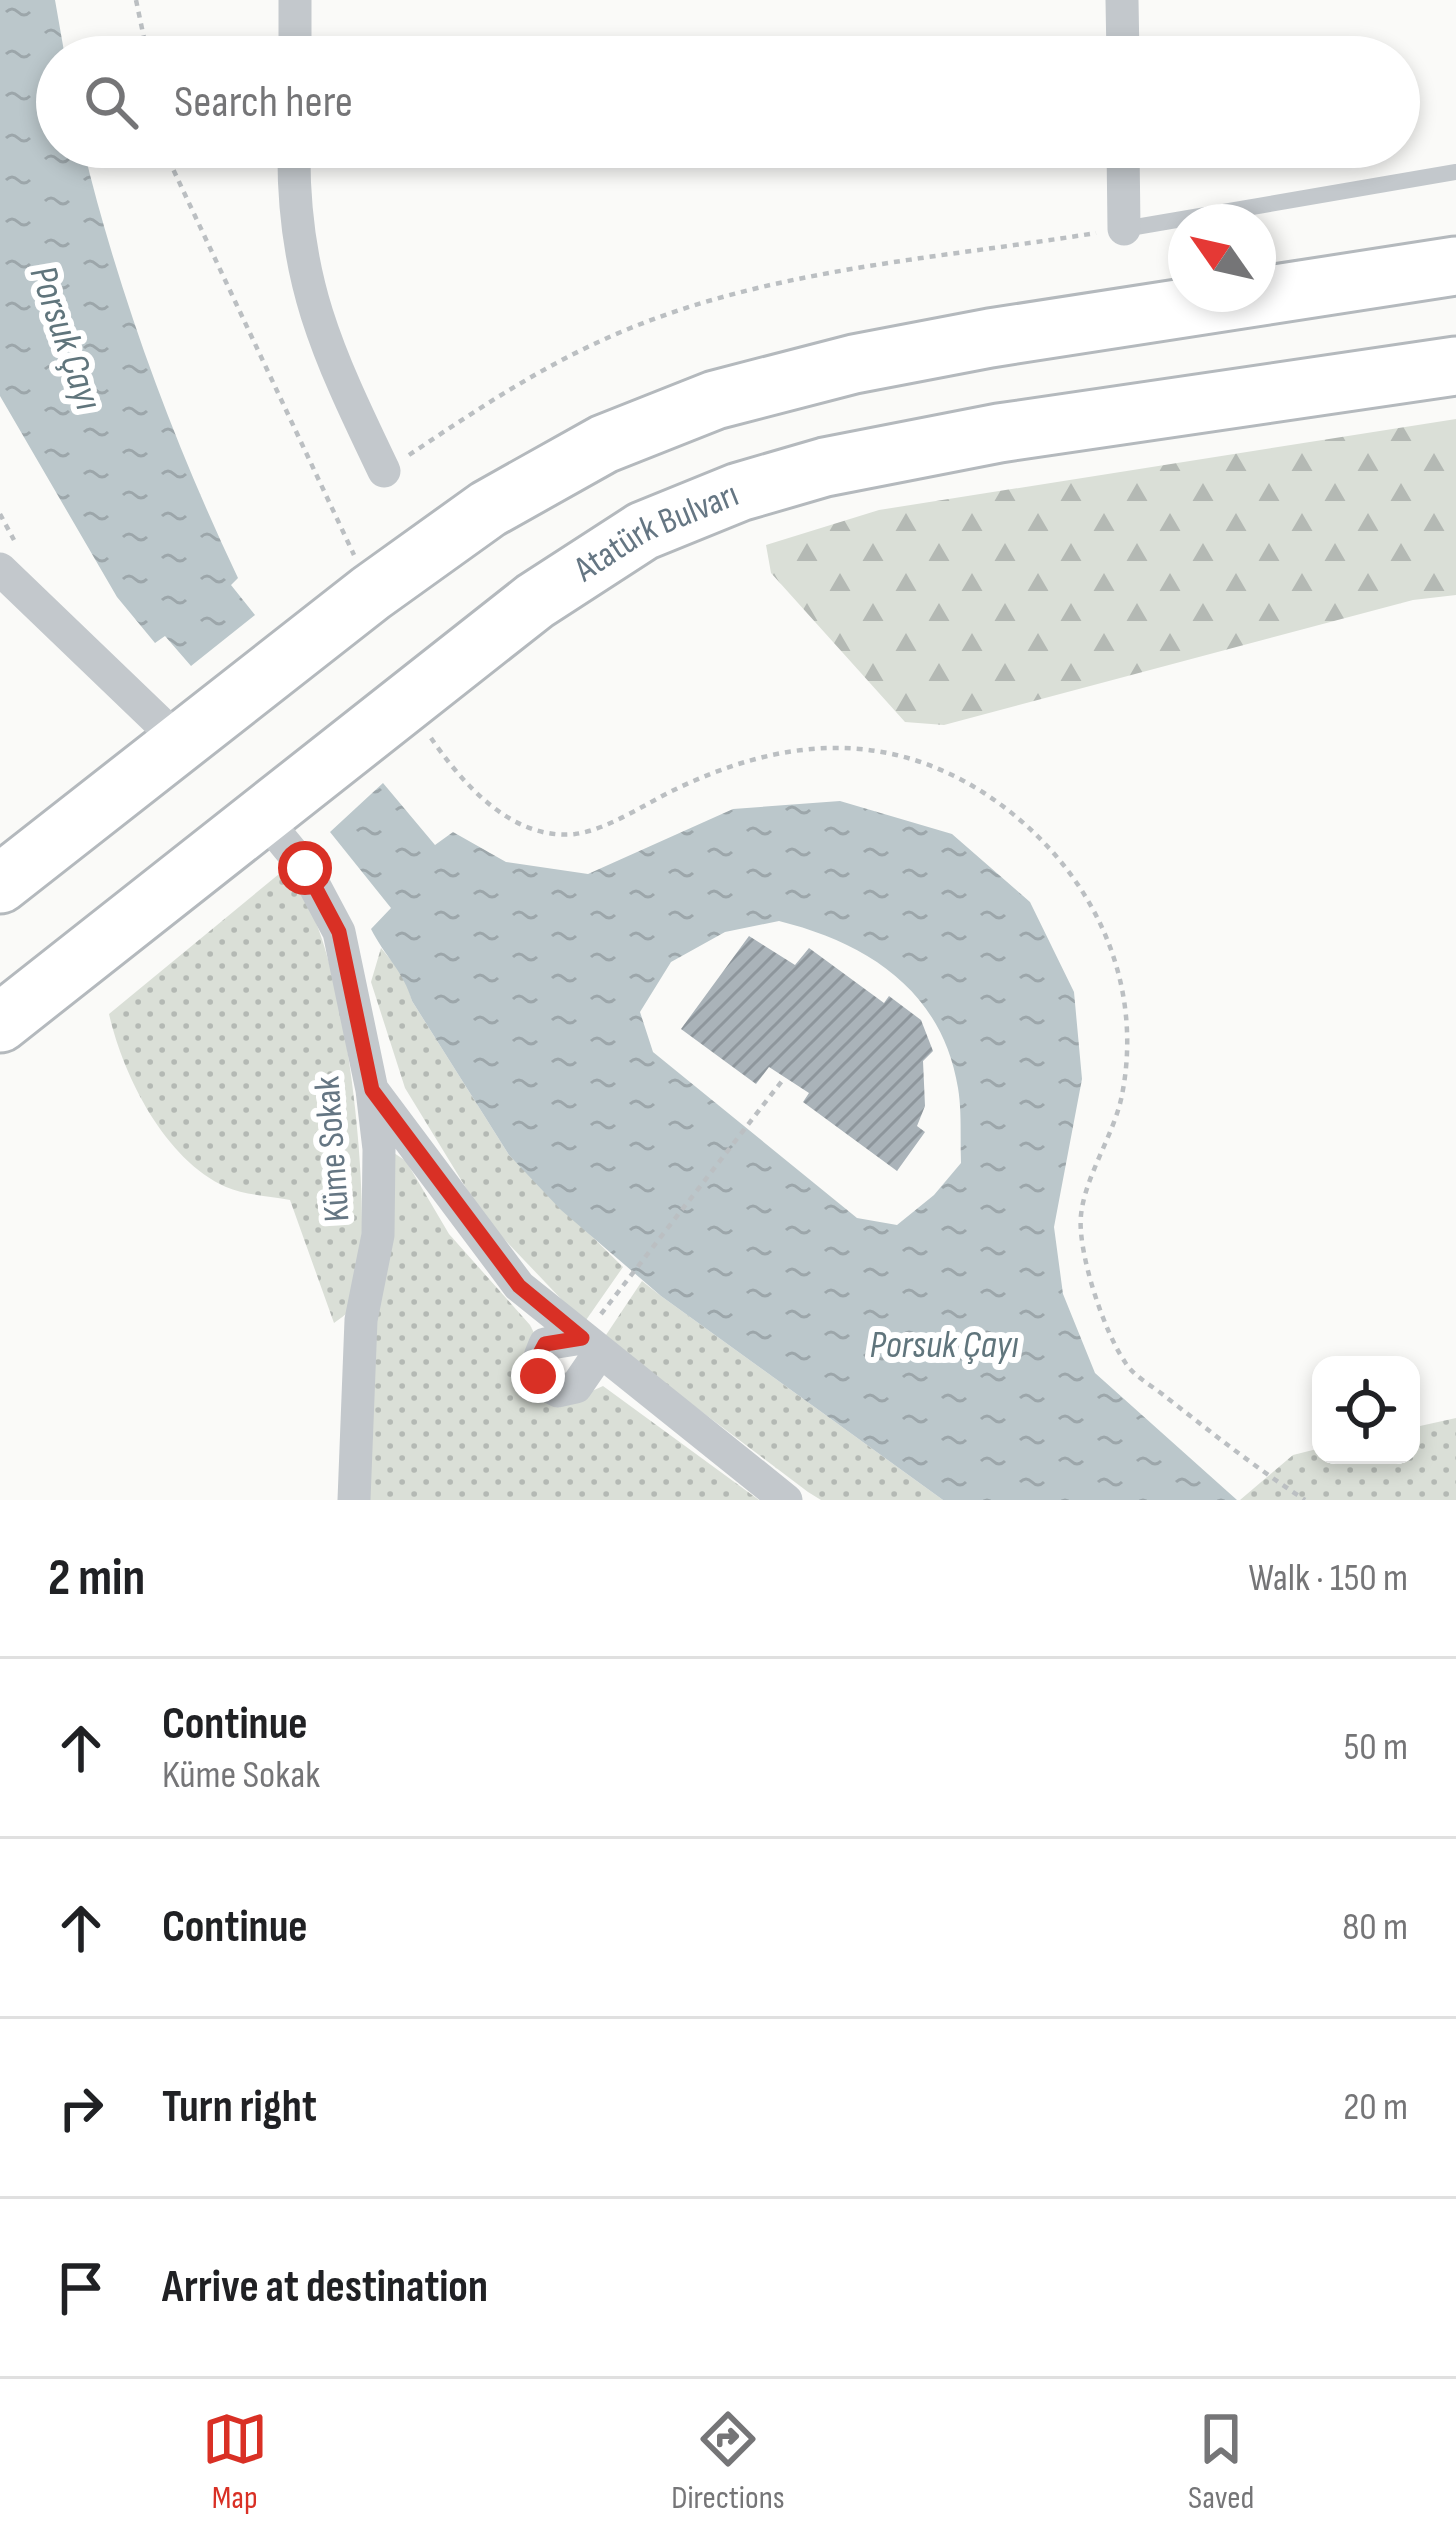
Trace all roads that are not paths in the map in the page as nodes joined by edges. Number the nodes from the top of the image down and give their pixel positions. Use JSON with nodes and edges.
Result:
{"nodes":[{"id":1,"x":296,"y":0,"type":"edge"},
{"id":2,"x":1122,"y":0,"type":"edge"},
{"id":3,"x":295,"y":36,"type":"edge"},
{"id":4,"x":1123,"y":36,"type":"edge"},
{"id":5,"x":295,"y":168,"type":"edge"},
{"id":6,"x":1124,"y":168,"type":"edge"},
{"id":7,"x":1456,"y":172,"type":"edge"},
{"id":8,"x":1124,"y":229,"type":"joint"},
{"id":9,"x":1456,"y":266,"type":"edge"},
{"id":10,"x":1456,"y":366,"type":"edge"},
{"id":11,"x":384,"y":471,"type":"road end"},
{"id":12,"x":0,"y":569,"type":"edge"},
{"id":13,"x":179,"y":741,"type":"junction"},
{"id":14,"x":263,"y":817,"type":"junction"},
{"id":15,"x":0,"y":884,"type":"edge"},
{"id":16,"x":0,"y":1023,"type":"edge"},
{"id":17,"x":372,"y":1090,"type":"junction"},
{"id":18,"x":354,"y":1500,"type":"edge"},
{"id":19,"x":786,"y":1500,"type":"edge"}],
"edges":[{"from":1,"to":3,"type":"street"},
{"from":2,"to":4,"type":"street"},
{"from":5,"to":11,"type":"street"},
{"from":6,"to":8,"type":"street"},
{"from":7,"to":8,"type":"lane"},
{"from":9,"to":13,"type":"highway"},
{"from":10,"to":14,"type":"highway","name":"Atatürk Bulvarı"},
{"from":12,"to":13,"type":"street"},
{"from":13,"to":15,"type":"highway"},
{"from":14,"to":16,"type":"highway","name":"Atatürk Bulvarı"},
{"from":14,"to":17,"type":"street","name":"Küme Sokak"},
{"from":17,"to":18,"type":"street","name":"Küme Sokak"},
{"from":17,"to":19,"type":"street"}]}
